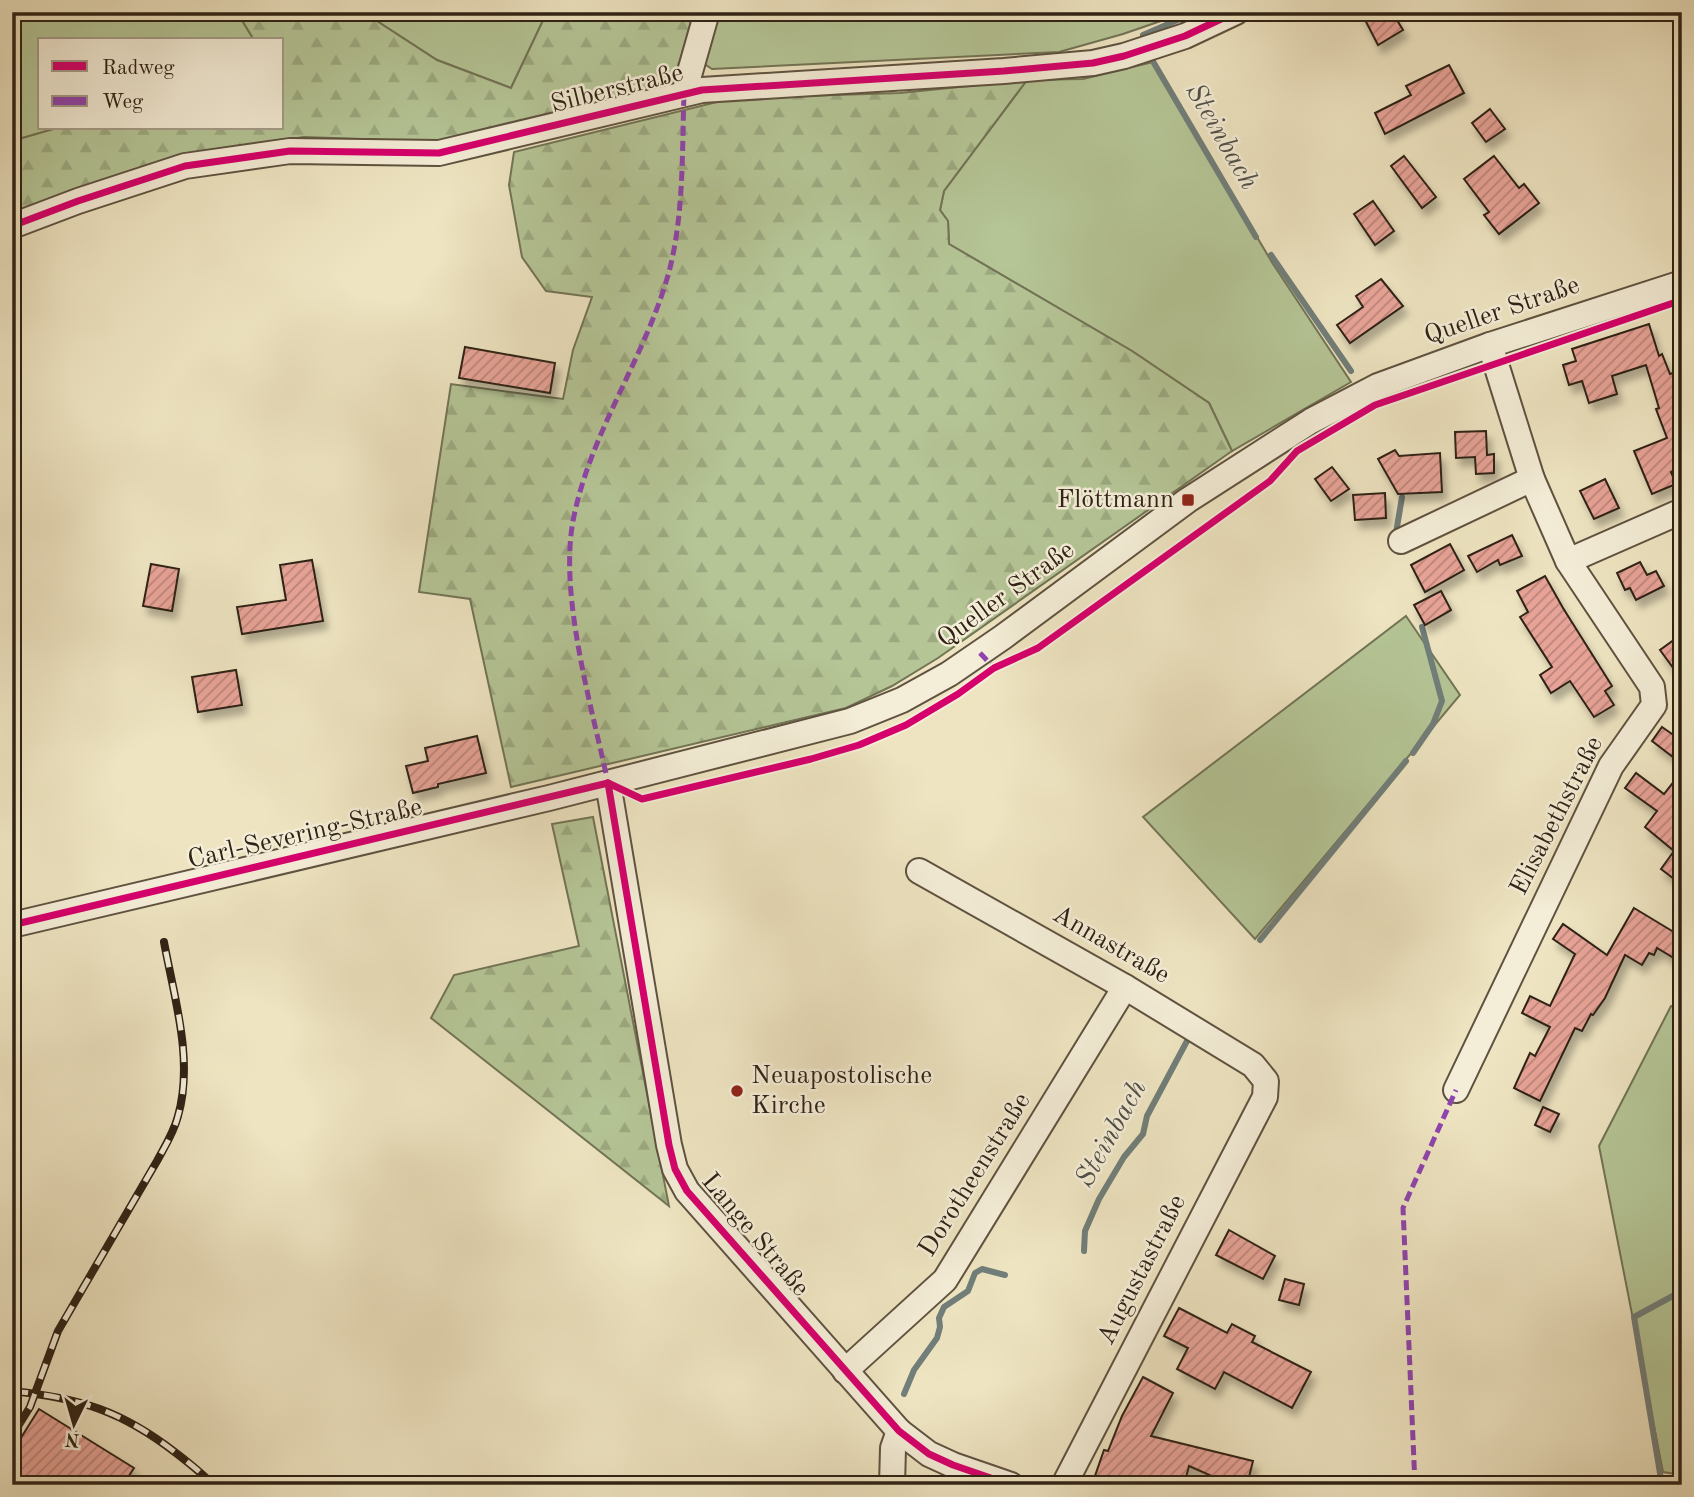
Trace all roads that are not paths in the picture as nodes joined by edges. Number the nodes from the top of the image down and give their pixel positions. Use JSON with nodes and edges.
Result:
{"nodes":[{"id":1,"x":707,"y":12,"type":"edge"},
{"id":2,"x":1236,"y":12,"type":"edge"},
{"id":3,"x":684,"y":93,"type":"junction"},
{"id":4,"x":12,"y":226,"type":"edge"},
{"id":5,"x":1682,"y":283,"type":"edge"},
{"id":6,"x":1490,"y":345,"type":"junction"},
{"id":7,"x":1532,"y":479,"type":"junction"},
{"id":8,"x":1682,"y":511,"type":"edge"},
{"id":9,"x":1401,"y":541,"type":"dead end"},
{"id":10,"x":1569,"y":561,"type":"junction"},
{"id":11,"x":608,"y":783,"type":"junction"},
{"id":12,"x":919,"y":871,"type":"dead end"},
{"id":13,"x":12,"y":925,"type":"edge"},
{"id":14,"x":1125,"y":987,"type":"junction"},
{"id":15,"x":1266,"y":1081,"type":"joint"},
{"id":16,"x":1456,"y":1090,"type":"dead end"},
{"id":17,"x":845,"y":1371,"type":"junction"},
{"id":18,"x":900,"y":1431,"type":"junction"},
{"id":19,"x":892,"y":1485,"type":"edge"},
{"id":20,"x":1011,"y":1485,"type":"edge"},
{"id":21,"x":1064,"y":1485,"type":"edge"}],
"edges":[{"from":1,"to":3,"type":"street"},
{"from":2,"to":3,"type":"street","name":"Silberstraße"},
{"from":3,"to":4,"type":"street","name":"Silberstraße"},
{"from":5,"to":6,"type":"street","name":"Queller Straße"},
{"from":6,"to":7,"type":"street","name":"Elisabethstraße"},
{"from":6,"to":11,"type":"street","name":"Queller Straße"},
{"from":7,"to":9,"type":"street"},
{"from":7,"to":10,"type":"street","name":"Elisabethstraße"},
{"from":8,"to":10,"type":"street"},
{"from":10,"to":16,"type":"street","name":"Elisabethstraße"},
{"from":11,"to":13,"type":"street","name":"Carl-Severing-Straße"},
{"from":11,"to":17,"type":"street","name":"Lange Straße"},
{"from":12,"to":14,"type":"street","name":"Annastraße"},
{"from":14,"to":15,"type":"street","name":"Annastraße"},
{"from":14,"to":17,"type":"street","name":"Dorotheenstraße"},
{"from":15,"to":21,"type":"street","name":"Augustastraße"},
{"from":17,"to":18,"type":"street","name":"Lange Straße"},
{"from":18,"to":19,"type":"street"},
{"from":18,"to":20,"type":"street","name":"Lange Straße"}]}
